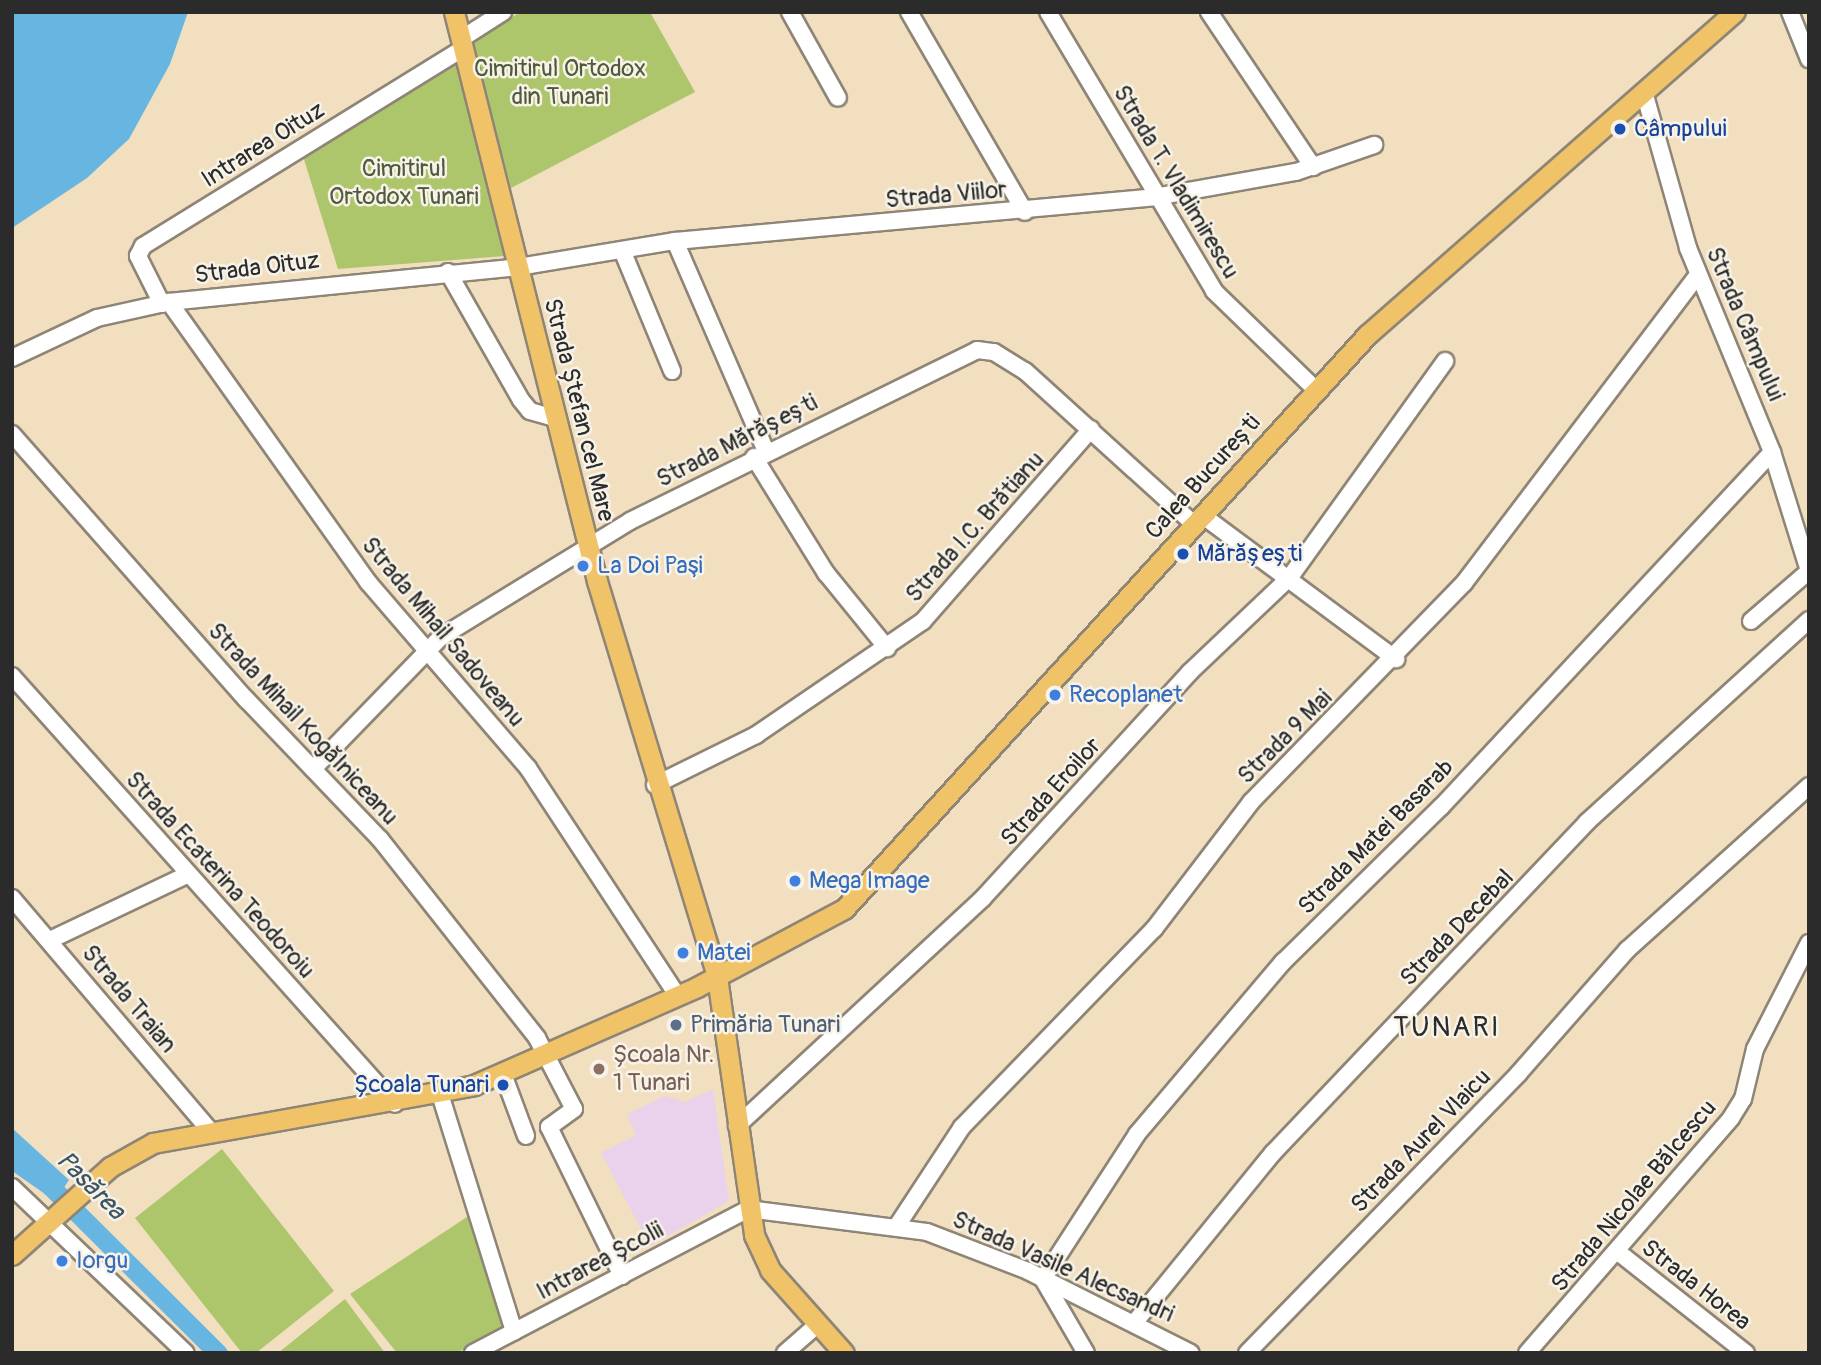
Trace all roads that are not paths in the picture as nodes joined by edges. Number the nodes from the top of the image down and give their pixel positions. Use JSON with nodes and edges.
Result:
{"nodes":[{"id":1,"x":454,"y":12,"type":"edge"},
{"id":2,"x":503,"y":12,"type":"edge"},
{"id":3,"x":790,"y":12,"type":"edge"},
{"id":4,"x":909,"y":12,"type":"edge"},
{"id":5,"x":1048,"y":12,"type":"edge"},
{"id":6,"x":1209,"y":12,"type":"edge"},
{"id":7,"x":1735,"y":12,"type":"edge"},
{"id":8,"x":1790,"y":12,"type":"edge"},
{"id":9,"x":462,"y":43,"type":"junction"},
{"id":10,"x":1809,"y":59,"type":"edge"},
{"id":11,"x":1643,"y":92,"type":"junction"},
{"id":12,"x":838,"y":98,"type":"dead end"},
{"id":13,"x":1374,"y":145,"type":"dead end"},
{"id":14,"x":1313,"y":167,"type":"junction"},
{"id":15,"x":1155,"y":197,"type":"junction"},
{"id":16,"x":1025,"y":212,"type":"junction"},
{"id":17,"x":675,"y":241,"type":"junction"},
{"id":18,"x":622,"y":250,"type":"junction"},
{"id":19,"x":518,"y":267,"type":"junction"},
{"id":20,"x":448,"y":272,"type":"junction"},
{"id":21,"x":1698,"y":275,"type":"junction"},
{"id":22,"x":166,"y":303,"type":"junction"},
{"id":23,"x":12,"y":358,"type":"edge"},
{"id":24,"x":1445,"y":361,"type":"dead end"},
{"id":25,"x":671,"y":371,"type":"dead end"},
{"id":26,"x":1315,"y":389,"type":"junction"},
{"id":27,"x":554,"y":418,"type":"junction"},
{"id":28,"x":1091,"y":429,"type":"junction"},
{"id":29,"x":12,"y":434,"type":"edge"},
{"id":30,"x":1772,"y":452,"type":"junction"},
{"id":31,"x":760,"y":454,"type":"junction"},
{"id":32,"x":1198,"y":519,"type":"junction"},
{"id":33,"x":588,"y":547,"type":"junction"},
{"id":34,"x":1809,"y":571,"type":"edge"},
{"id":35,"x":1290,"y":577,"type":"junction"},
{"id":36,"x":1809,"y":620,"type":"edge"},
{"id":37,"x":1752,"y":621,"type":"dead end"},
{"id":38,"x":887,"y":648,"type":"junction"},
{"id":39,"x":423,"y":650,"type":"junction"},
{"id":40,"x":1396,"y":659,"type":"junction"},
{"id":41,"x":12,"y":676,"type":"edge"},
{"id":42,"x":313,"y":769,"type":"junction"},
{"id":43,"x":655,"y":785,"type":"junction"},
{"id":44,"x":1809,"y":786,"type":"edge"},
{"id":45,"x":187,"y":875,"type":"junction"},
{"id":46,"x":12,"y":898,"type":"edge"},
{"id":47,"x":50,"y":940,"type":"junction"},
{"id":48,"x":1809,"y":943,"type":"edge"},
{"id":49,"x":718,"y":977,"type":"junction"},
{"id":50,"x":677,"y":995,"type":"junction"},
{"id":51,"x":549,"y":1055,"type":"junction"},
{"id":52,"x":503,"y":1074,"type":"junction"},
{"id":53,"x":440,"y":1094,"type":"junction"},
{"id":54,"x":395,"y":1104,"type":"junction"},
{"id":55,"x":737,"y":1126,"type":"junction"},
{"id":56,"x":210,"y":1131,"type":"junction"},
{"id":57,"x":526,"y":1136,"type":"dead end"},
{"id":58,"x":12,"y":1187,"type":"edge"},
{"id":59,"x":748,"y":1209,"type":"junction"},
{"id":60,"x":54,"y":1217,"type":"junction"},
{"id":61,"x":897,"y":1226,"type":"junction"},
{"id":62,"x":1618,"y":1252,"type":"junction"},
{"id":63,"x":12,"y":1255,"type":"edge"},
{"id":64,"x":622,"y":1276,"type":"junction"},
{"id":65,"x":1043,"y":1279,"type":"junction"},
{"id":66,"x":1135,"y":1322,"type":"junction"},
{"id":67,"x":818,"y":1324,"type":"junction"},
{"id":68,"x":514,"y":1332,"type":"junction"},
{"id":69,"x":182,"y":1351,"type":"edge"},
{"id":70,"x":474,"y":1353,"type":"edge"},
{"id":71,"x":785,"y":1353,"type":"edge"},
{"id":72,"x":844,"y":1353,"type":"edge"},
{"id":73,"x":1086,"y":1353,"type":"edge"},
{"id":74,"x":1191,"y":1353,"type":"edge"},
{"id":75,"x":1247,"y":1353,"type":"edge"},
{"id":76,"x":1527,"y":1353,"type":"edge"},
{"id":77,"x":1746,"y":1353,"type":"edge"}],
"edges":[{"from":1,"to":9,"type":"main road","name":"Strada Ștefan cel Mare"},
{"from":2,"to":9,"type":"street"},
{"from":3,"to":12,"type":"street"},
{"from":4,"to":16,"type":"street"},
{"from":5,"to":15,"type":"street","name":"Strada T. Vladimirescu"},
{"from":6,"to":14,"type":"street"},
{"from":7,"to":11,"type":"main road","name":"Calea București"},
{"from":8,"to":10,"type":"street"},
{"from":9,"to":19,"type":"main road","name":"Strada Ștefan cel Mare"},
{"from":9,"to":22,"type":"street","name":"Intrarea Oituz"},
{"from":11,"to":21,"type":"street","name":"Strada Câmpului"},
{"from":11,"to":26,"type":"main road","name":"Calea București"},
{"from":13,"to":14,"type":"street","name":"Strada Viilor"},
{"from":14,"to":15,"type":"street","name":"Strada Viilor"},
{"from":15,"to":16,"type":"street","name":"Strada Viilor"},
{"from":15,"to":26,"type":"street","name":"Strada T. Vladimirescu"},
{"from":16,"to":17,"type":"street","name":"Strada Viilor"},
{"from":17,"to":18,"type":"street","name":"Strada Viilor"},
{"from":17,"to":31,"type":"street"},
{"from":18,"to":19,"type":"street","name":"Strada Viilor"},
{"from":18,"to":25,"type":"street"},
{"from":19,"to":20,"type":"street","name":"Strada Oituz"},
{"from":19,"to":27,"type":"main road","name":"Strada Ștefan cel Mare"},
{"from":20,"to":22,"type":"street","name":"Strada Oituz"},
{"from":20,"to":27,"type":"street"},
{"from":21,"to":30,"type":"street","name":"Strada Câmpului"},
{"from":21,"to":40,"type":"street","name":"Strada 9 Mai"},
{"from":22,"to":23,"type":"street","name":"Strada Oituz"},
{"from":22,"to":39,"type":"street","name":"Strada Mihail Sadoveanu"},
{"from":24,"to":35,"type":"street","name":"Strada Eroilor"},
{"from":26,"to":32,"type":"main road","name":"Calea București"},
{"from":27,"to":33,"type":"main road","name":"Strada Ștefan cel Mare"},
{"from":28,"to":31,"type":"street","name":"Strada Mărășești"},
{"from":28,"to":32,"type":"street","name":"Strada Mărășești"},
{"from":28,"to":38,"type":"street","name":"Strada I.C. Brătianu"},
{"from":29,"to":42,"type":"street","name":"Strada Mihail Kogălniceanu"},
{"from":30,"to":34,"type":"street","name":"Strada Câmpului"},
{"from":30,"to":65,"type":"street","name":"Strada Matei Basarab"},
{"from":31,"to":33,"type":"street","name":"Strada Mărășești"},
{"from":31,"to":38,"type":"street"},
{"from":32,"to":35,"type":"street","name":"Strada Mărășești"},
{"from":32,"to":49,"type":"main road","name":"Calea București"},
{"from":33,"to":39,"type":"street","name":"Strada Mărășești"},
{"from":33,"to":43,"type":"main road","name":"Strada Ștefan cel Mare"},
{"from":34,"to":37,"type":"street"},
{"from":35,"to":40,"type":"street","name":"Strada Mărășești"},
{"from":35,"to":55,"type":"street","name":"Strada Eroilor"},
{"from":36,"to":66,"type":"street","name":"Strada Decebal"},
{"from":38,"to":43,"type":"street","name":"Strada I.C. Brătianu"},
{"from":39,"to":42,"type":"street","name":"Strada Mărășești"},
{"from":39,"to":50,"type":"street","name":"Strada Mihail Sadoveanu"},
{"from":40,"to":61,"type":"street","name":"Strada 9 Mai"},
{"from":41,"to":45,"type":"street","name":"Strada Ecaterina Teodoroiu"},
{"from":42,"to":51,"type":"street","name":"Strada Mihail Kogălniceanu"},
{"from":43,"to":49,"type":"main road","name":"Strada Ștefan cel Mare"},
{"from":44,"to":75,"type":"street","name":"Strada Aurel Vlaicu"},
{"from":45,"to":47,"type":"street"},
{"from":45,"to":54,"type":"street","name":"Strada Ecaterina Teodoroiu"},
{"from":46,"to":47,"type":"street","name":"Strada Traian"},
{"from":47,"to":56,"type":"street","name":"Strada Traian"},
{"from":48,"to":62,"type":"street","name":"Strada Nicolae Bălcescu"},
{"from":49,"to":50,"type":"main road","name":"Calea București"},
{"from":49,"to":55,"type":"main road","name":"Strada Ștefan cel Mare"},
{"from":50,"to":51,"type":"main road","name":"Calea București"},
{"from":51,"to":52,"type":"main road","name":"Calea București"},
{"from":51,"to":64,"type":"street","name":"Strada Mihail Kogălniceanu"},
{"from":52,"to":53,"type":"main road","name":"Calea București"},
{"from":52,"to":57,"type":"street"},
{"from":53,"to":54,"type":"main road","name":"Calea București"},
{"from":53,"to":68,"type":"street"},
{"from":54,"to":56,"type":"main road","name":"Calea București"},
{"from":55,"to":59,"type":"main road","name":"Strada Ștefan cel Mare"},
{"from":56,"to":60,"type":"main road","name":"Calea București"},
{"from":58,"to":60,"type":"street"},
{"from":59,"to":61,"type":"street","name":"Strada Vasile Alecsandri"},
{"from":59,"to":64,"type":"street","name":"Intrarea Școlii"},
{"from":59,"to":67,"type":"main road","name":"Strada Ștefan cel Mare"},
{"from":60,"to":63,"type":"main road","name":"Calea București"},
{"from":60,"to":69,"type":"street"},
{"from":61,"to":65,"type":"street","name":"Strada Vasile Alecsandri"},
{"from":62,"to":76,"type":"street","name":"Strada Nicolae Bălcescu"},
{"from":62,"to":77,"type":"street","name":"Strada Horea"},
{"from":64,"to":68,"type":"street","name":"Intrarea Școlii"},
{"from":65,"to":66,"type":"street","name":"Strada Vasile Alecsandri"},
{"from":65,"to":73,"type":"street"},
{"from":66,"to":74,"type":"street","name":"Strada Vasile Alecsandri"},
{"from":67,"to":71,"type":"street"},
{"from":67,"to":72,"type":"main road","name":"Strada Ștefan cel Mare"},
{"from":68,"to":70,"type":"street","name":"Intrarea Școlii"}]}
